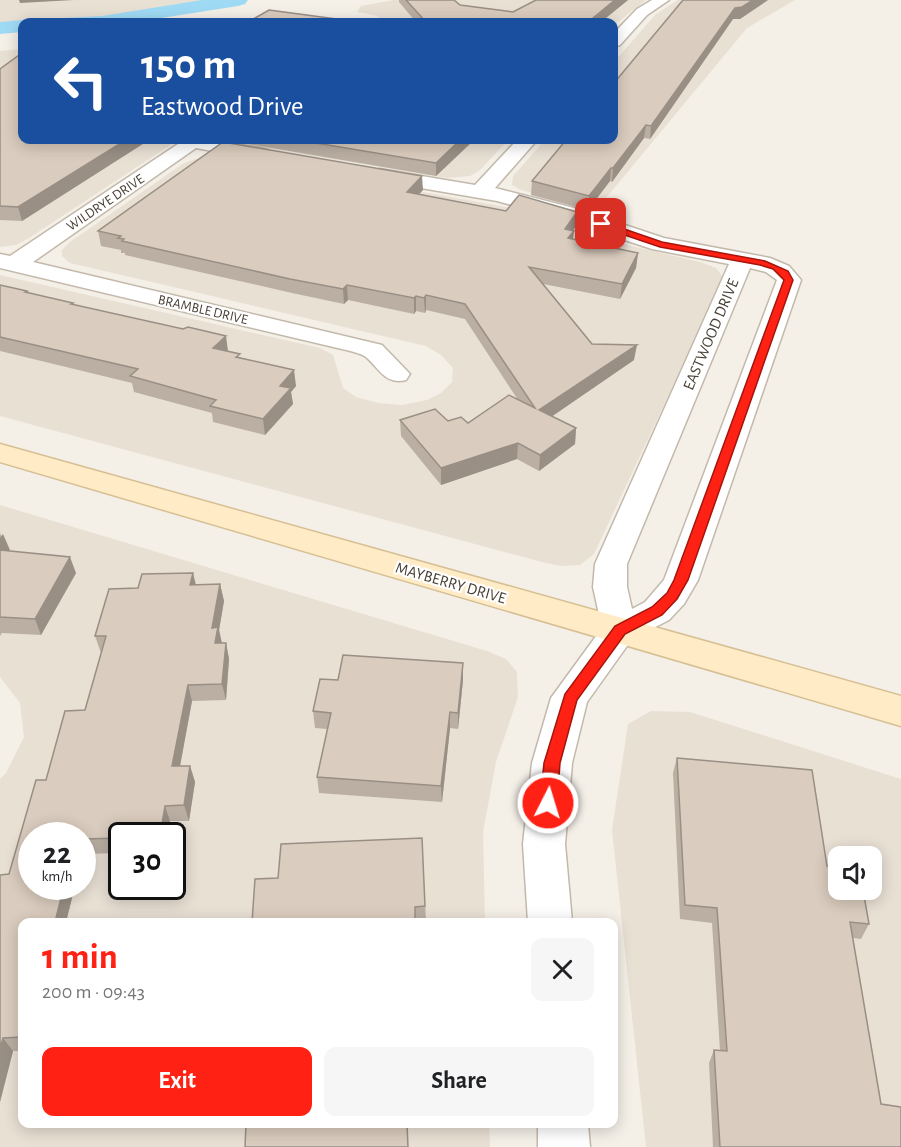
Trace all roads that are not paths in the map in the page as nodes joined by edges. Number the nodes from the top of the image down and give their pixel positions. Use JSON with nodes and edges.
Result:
{"nodes":[{"id":1,"x":662,"y":0,"type":"edge"},
{"id":2,"x":618,"y":38,"type":"edge"},
{"id":3,"x":189,"y":144,"type":"edge"},
{"id":4,"x":210,"y":144,"type":"edge"},
{"id":5,"x":523,"y":144,"type":"edge"},
{"id":6,"x":283,"y":158,"type":"edge"},
{"id":7,"x":364,"y":172,"type":"edge"},
{"id":8,"x":480,"y":192,"type":"junction"},
{"id":9,"x":741,"y":260,"type":"junction"},
{"id":10,"x":7,"y":263,"type":"edge"},
{"id":11,"x":397,"y":374,"type":"dead end"},
{"id":12,"x":0,"y":453,"type":"edge"},
{"id":13,"x":620,"y":630,"type":"junction"},
{"id":14,"x":901,"y":711,"type":"edge"},
{"id":15,"x":550,"y":918,"type":"edge"},
{"id":16,"x":563,"y":1128,"type":"edge"},
{"id":17,"x":564,"y":1147,"type":"edge"}],
"edges":[{"from":1,"to":2,"type":"street"},
{"from":3,"to":10,"type":"street","name":"WILDRYE DRIVE"},
{"from":4,"to":6,"type":"street"},
{"from":5,"to":8,"type":"street"},
{"from":7,"to":8,"type":"street"},
{"from":8,"to":9,"type":"street"},
{"from":9,"to":13,"type":"street","name":"EASTWOOD DRIVE"},
{"from":9,"to":13,"type":"street","name":"EASTWOOD DRIVE"},
{"from":10,"to":11,"type":"street","name":"BRAMBLE DRIVE"},
{"from":12,"to":13,"type":"main road","name":"MAYBERRY DRIVE"},
{"from":13,"to":14,"type":"main road","name":"MAYBERRY DRIVE"},
{"from":13,"to":15,"type":"street","name":"EASTWOOD DRIVE"},
{"from":16,"to":17,"type":"street"}]}
